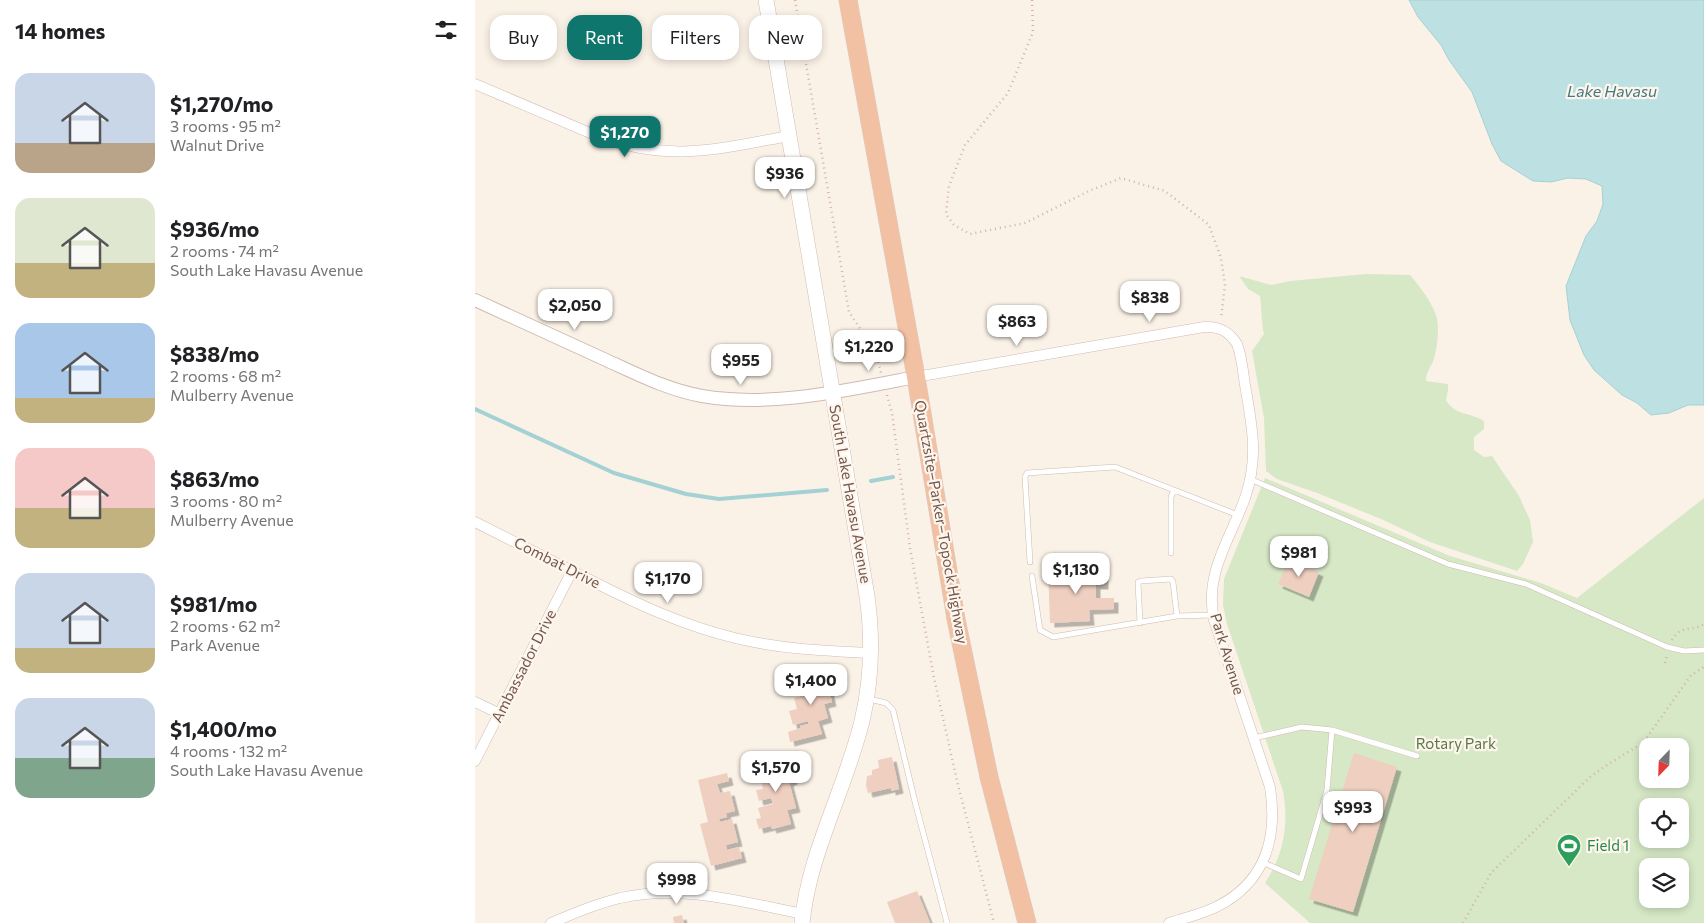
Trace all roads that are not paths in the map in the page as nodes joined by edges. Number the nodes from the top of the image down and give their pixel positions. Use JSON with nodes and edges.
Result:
{"nodes":[{"id":1,"x":766,"y":0,"type":"edge"},
{"id":2,"x":848,"y":0,"type":"edge"},
{"id":3,"x":475,"y":84,"type":"edge"},
{"id":4,"x":789,"y":136,"type":"junction"},
{"id":5,"x":475,"y":300,"type":"edge"},
{"id":6,"x":916,"y":377,"type":"junction"},
{"id":7,"x":833,"y":392,"type":"junction"},
{"id":8,"x":1250,"y":479,"type":"junction"},
{"id":9,"x":1174,"y":490,"type":"junction"},
{"id":10,"x":1238,"y":515,"type":"junction"},
{"id":11,"x":475,"y":522,"type":"edge"},
{"id":12,"x":1171,"y":553,"type":"dead end"},
{"id":13,"x":1030,"y":562,"type":"dead end"},
{"id":14,"x":573,"y":571,"type":"junction"},
{"id":15,"x":1032,"y":576,"type":"dead end"},
{"id":16,"x":1177,"y":616,"type":"junction"},
{"id":17,"x":1213,"y":616,"type":"junction"},
{"id":18,"x":1140,"y":623,"type":"junction"},
{"id":19,"x":1704,"y":650,"type":"edge"},
{"id":20,"x":871,"y":653,"type":"junction"},
{"id":21,"x":867,"y":698,"type":"junction"},
{"id":22,"x":475,"y":702,"type":"edge"},
{"id":23,"x":499,"y":714,"type":"junction"},
{"id":24,"x":1332,"y":730,"type":"junction"},
{"id":25,"x":1253,"y":738,"type":"junction"},
{"id":26,"x":1417,"y":756,"type":"dead end"},
{"id":27,"x":475,"y":761,"type":"edge"},
{"id":28,"x":1262,"y":862,"type":"junction"},
{"id":29,"x":802,"y":918,"type":"edge"},
{"id":30,"x":551,"y":923,"type":"edge"},
{"id":31,"x":947,"y":923,"type":"edge"},
{"id":32,"x":1027,"y":923,"type":"edge"},
{"id":33,"x":1169,"y":923,"type":"edge"}],
"edges":[{"from":1,"to":4,"type":"main road","name":"South Lake Havasu Avenue"},
{"from":2,"to":6,"type":"highway","name":"Quartzsite–Parker–Topock Highway"},
{"from":3,"to":4,"type":"street"},
{"from":4,"to":7,"type":"main road","name":"South Lake Havasu Avenue"},
{"from":5,"to":7,"type":"street"},
{"from":6,"to":7,"type":"street"},
{"from":6,"to":8,"type":"street","name":"Park Avenue"},
{"from":6,"to":32,"type":"highway","name":"Quartzsite–Parker–Topock Highway"},
{"from":7,"to":20,"type":"main road","name":"South Lake Havasu Avenue"},
{"from":8,"to":10,"type":"street","name":"Park Avenue"},
{"from":8,"to":19,"type":"lane"},
{"from":9,"to":10,"type":"lane"},
{"from":9,"to":12,"type":"lane"},
{"from":9,"to":13,"type":"lane"},
{"from":10,"to":17,"type":"street","name":"Park Avenue"},
{"from":11,"to":14,"type":"street","name":"Combat Drive"},
{"from":14,"to":20,"type":"street","name":"Combat Drive"},
{"from":14,"to":23,"type":"street","name":"Ambassador Drive"},
{"from":15,"to":18,"type":"lane"},
{"from":16,"to":17,"type":"lane"},
{"from":16,"to":18,"type":"lane"},
{"from":16,"to":18,"type":"lane"},
{"from":17,"to":25,"type":"street","name":"Park Avenue"},
{"from":20,"to":21,"type":"main road","name":"South Lake Havasu Avenue"},
{"from":21,"to":29,"type":"main road","name":"South Lake Havasu Avenue"},
{"from":21,"to":31,"type":"lane"},
{"from":22,"to":23,"type":"street"},
{"from":23,"to":27,"type":"street","name":"Ambassador Drive"},
{"from":24,"to":25,"type":"lane"},
{"from":24,"to":26,"type":"lane"},
{"from":24,"to":28,"type":"lane"},
{"from":25,"to":28,"type":"street","name":"Park Avenue"},
{"from":28,"to":33,"type":"street","name":"Park Avenue"},
{"from":29,"to":30,"type":"street"}]}
